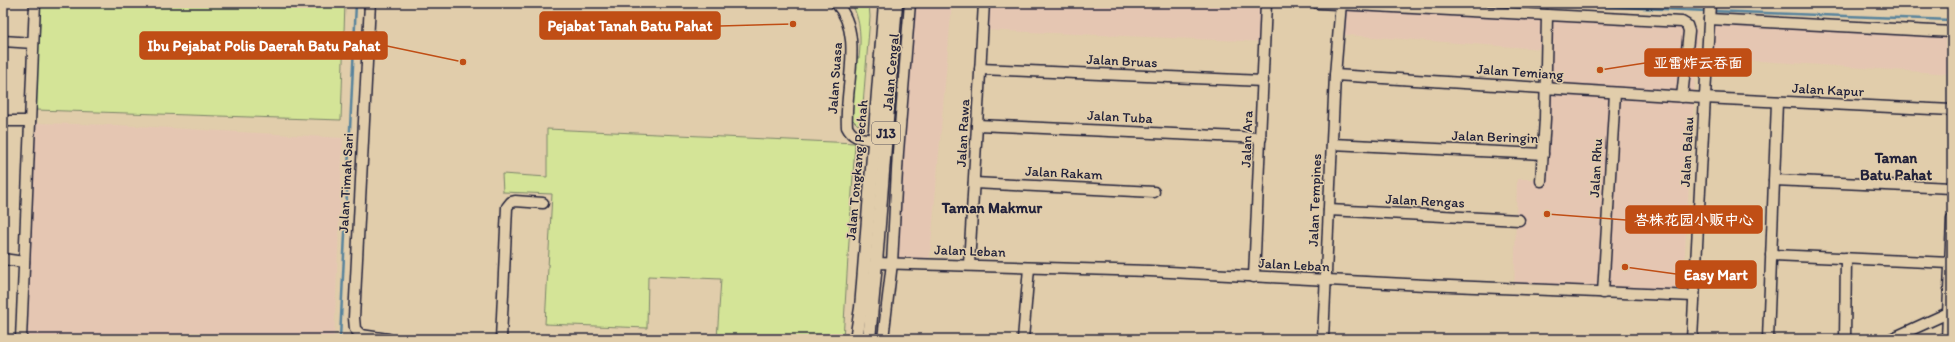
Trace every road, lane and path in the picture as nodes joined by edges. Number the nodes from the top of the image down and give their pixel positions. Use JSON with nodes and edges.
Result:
{"nodes":[{"id":1,"x":35,"y":3,"type":"edge"},
{"id":2,"x":370,"y":3,"type":"edge"},
{"id":3,"x":836,"y":3,"type":"edge"},
{"id":4,"x":880,"y":3,"type":"edge"},
{"id":5,"x":885,"y":3,"type":"edge"},
{"id":6,"x":896,"y":3,"type":"edge"},
{"id":7,"x":910,"y":3,"type":"edge"},
{"id":8,"x":984,"y":3,"type":"edge"},
{"id":9,"x":1266,"y":3,"type":"edge"},
{"id":10,"x":1317,"y":3,"type":"edge"},
{"id":11,"x":1341,"y":3,"type":"edge"},
{"id":12,"x":1710,"y":10,"type":"edge"},
{"id":13,"x":1547,"y":15,"type":"junction"},
{"id":14,"x":884,"y":26,"type":"junction"},
{"id":15,"x":1952,"y":32,"type":"edge"},
{"id":16,"x":3,"y":41,"type":"edge"},
{"id":17,"x":33,"y":43,"type":"junction"},
{"id":18,"x":980,"y":69,"type":"junction"},
{"id":19,"x":1335,"y":75,"type":"junction"},
{"id":20,"x":1263,"y":81,"type":"junction"},
{"id":21,"x":1546,"y":88,"type":"junction"},
{"id":22,"x":1615,"y":92,"type":"junction"},
{"id":23,"x":1682,"y":97,"type":"junction"},
{"id":24,"x":1704,"y":98,"type":"junction"},
{"id":25,"x":1777,"y":102,"type":"junction"},
{"id":26,"x":1952,"y":110,"type":"edge"},
{"id":27,"x":3,"y":121,"type":"edge"},
{"id":28,"x":30,"y":122,"type":"junction"},
{"id":29,"x":977,"y":125,"type":"junction"},
{"id":30,"x":1262,"y":138,"type":"junction"},
{"id":31,"x":874,"y":140,"type":"junction"},
{"id":32,"x":1332,"y":144,"type":"junction"},
{"id":33,"x":1543,"y":154,"type":"junction"},
{"id":34,"x":1774,"y":180,"type":"junction"},
{"id":35,"x":1542,"y":181,"type":"dead end"},
{"id":36,"x":974,"y":183,"type":"junction"},
{"id":37,"x":1952,"y":188,"type":"edge"},
{"id":38,"x":1154,"y":192,"type":"dead end"},
{"id":39,"x":543,"y":202,"type":"dead end"},
{"id":40,"x":1329,"y":210,"type":"junction"},
{"id":41,"x":1952,"y":219,"type":"edge"},
{"id":42,"x":1519,"y":220,"type":"dead end"},
{"id":43,"x":1771,"y":255,"type":"junction"},
{"id":44,"x":1846,"y":258,"type":"junction"},
{"id":45,"x":3,"y":259,"type":"edge"},
{"id":46,"x":24,"y":262,"type":"junction"},
{"id":47,"x":876,"y":262,"type":"junction"},
{"id":48,"x":892,"y":263,"type":"junction"},
{"id":49,"x":1950,"y":263,"type":"junction"},
{"id":50,"x":969,"y":265,"type":"junction"},
{"id":51,"x":1029,"y":268,"type":"junction"},
{"id":52,"x":1254,"y":277,"type":"junction"},
{"id":53,"x":1326,"y":280,"type":"junction"},
{"id":54,"x":1603,"y":293,"type":"junction"},
{"id":55,"x":1694,"y":296,"type":"junction"},
{"id":56,"x":860,"y":312,"type":"junction"},
{"id":57,"x":1948,"y":313,"type":"junction"},
{"id":58,"x":868,"y":338,"type":"edge"},
{"id":59,"x":21,"y":339,"type":"edge"},
{"id":60,"x":388,"y":339,"type":"edge"},
{"id":61,"x":501,"y":339,"type":"edge"},
{"id":62,"x":856,"y":339,"type":"edge"},
{"id":63,"x":884,"y":339,"type":"edge"},
{"id":64,"x":1023,"y":339,"type":"edge"},
{"id":65,"x":1323,"y":339,"type":"edge"},
{"id":66,"x":1692,"y":339,"type":"edge"},
{"id":67,"x":1768,"y":339,"type":"edge"},
{"id":68,"x":1845,"y":339,"type":"edge"},
{"id":69,"x":1891,"y":339,"type":"edge"},
{"id":70,"x":1947,"y":339,"type":"edge"}],
"edges":[{"from":1,"to":17,"type":"street"},
{"from":2,"to":60,"type":"street","name":"Jalan Timah Sari"},
{"from":3,"to":31,"type":"street","name":"Jalan Suasa"},
{"from":4,"to":14,"type":"main road"},
{"from":5,"to":14,"type":"main road","name":"Jalan Tongkang Pechah","number":"J13"},
{"from":6,"to":47,"type":"main road","name":"Jalan Tongkang Pechah","number":"J13"},
{"from":7,"to":48,"type":"street","name":"Jalan Cengal"},
{"from":8,"to":18,"type":"street","name":"Jalan Rawa"},
{"from":9,"to":20,"type":"street","name":"Jalan Ara"},
{"from":10,"to":11,"type":"street"},
{"from":11,"to":13,"type":"street"},
{"from":11,"to":19,"type":"street","name":"Jalan Tempines"},
{"from":12,"to":15,"type":"street"},
{"from":12,"to":24,"type":"street","name":"Jalan Balau"},
{"from":13,"to":21,"type":"street","name":"Jalan Beringin"},
{"from":13,"to":23,"type":"street"},
{"from":14,"to":31,"type":"main road","name":"Jalan Tongkang Pechah","number":"J13"},
{"from":16,"to":17,"type":"street"},
{"from":17,"to":28,"type":"street"},
{"from":18,"to":20,"type":"street","name":"Jalan Bruas"},
{"from":18,"to":29,"type":"street","name":"Jalan Rawa"},
{"from":19,"to":21,"type":"street","name":"Jalan Temiang"},
{"from":19,"to":32,"type":"street","name":"Jalan Tempines"},
{"from":20,"to":30,"type":"street","name":"Jalan Ara"},
{"from":21,"to":22,"type":"street","name":"Jalan Temiang"},
{"from":21,"to":33,"type":"street","name":"Jalan Beringin"},
{"from":22,"to":23,"type":"street","name":"Jalan Temiang"},
{"from":22,"to":54,"type":"street","name":"Jalan Rhu"},
{"from":23,"to":24,"type":"street","name":"Jalan Temiang"},
{"from":24,"to":25,"type":"street","name":"Jalan Kapur"},
{"from":24,"to":55,"type":"street","name":"Jalan Balau"},
{"from":25,"to":26,"type":"street","name":"Jalan Kapur"},
{"from":25,"to":34,"type":"street"},
{"from":27,"to":28,"type":"street"},
{"from":28,"to":46,"type":"street"},
{"from":29,"to":30,"type":"street","name":"Jalan Tuba"},
{"from":29,"to":36,"type":"street","name":"Jalan Rawa"},
{"from":30,"to":52,"type":"street","name":"Jalan Ara"},
{"from":31,"to":56,"type":"main road","name":"Jalan Tongkang Pechah","number":"J13"},
{"from":32,"to":33,"type":"street","name":"Jalan Beringin"},
{"from":32,"to":40,"type":"street","name":"Jalan Tempines"},
{"from":33,"to":35,"type":"street"},
{"from":34,"to":37,"type":"street"},
{"from":34,"to":43,"type":"street"},
{"from":36,"to":38,"type":"street","name":"Jalan Rakam"},
{"from":36,"to":50,"type":"street","name":"Jalan Rawa"},
{"from":39,"to":61,"type":"street"},
{"from":40,"to":42,"type":"street","name":"Jalan Rengas"},
{"from":40,"to":53,"type":"street","name":"Jalan Tempines"},
{"from":41,"to":49,"type":"street"},
{"from":43,"to":44,"type":"street"},
{"from":43,"to":67,"type":"street"},
{"from":44,"to":49,"type":"street"},
{"from":44,"to":68,"type":"street"},
{"from":45,"to":46,"type":"street"},
{"from":46,"to":59,"type":"street"},
{"from":47,"to":48,"type":"street","name":"Jalan Leban"},
{"from":47,"to":56,"type":"main road"},
{"from":47,"to":58,"type":"main road","name":"Jalan Tongkang Pechah","number":"J13"},
{"from":48,"to":50,"type":"street","name":"Jalan Leban"},
{"from":48,"to":63,"type":"street","name":"Jalan Cengal"},
{"from":49,"to":57,"type":"street"},
{"from":50,"to":51,"type":"street","name":"Jalan Leban"},
{"from":51,"to":52,"type":"street","name":"Jalan Leban"},
{"from":51,"to":64,"type":"street"},
{"from":52,"to":53,"type":"street","name":"Jalan Leban"},
{"from":53,"to":54,"type":"street","name":"Jalan Leban"},
{"from":53,"to":65,"type":"street","name":"Jalan Tempines"},
{"from":54,"to":55,"type":"street","name":"Jalan Leban"},
{"from":55,"to":66,"type":"street","name":"Jalan Balau"},
{"from":56,"to":62,"type":"main road","name":"Jalan Tongkang Pechah","number":"J13"},
{"from":57,"to":69,"type":"street"},
{"from":57,"to":70,"type":"street"}]}
